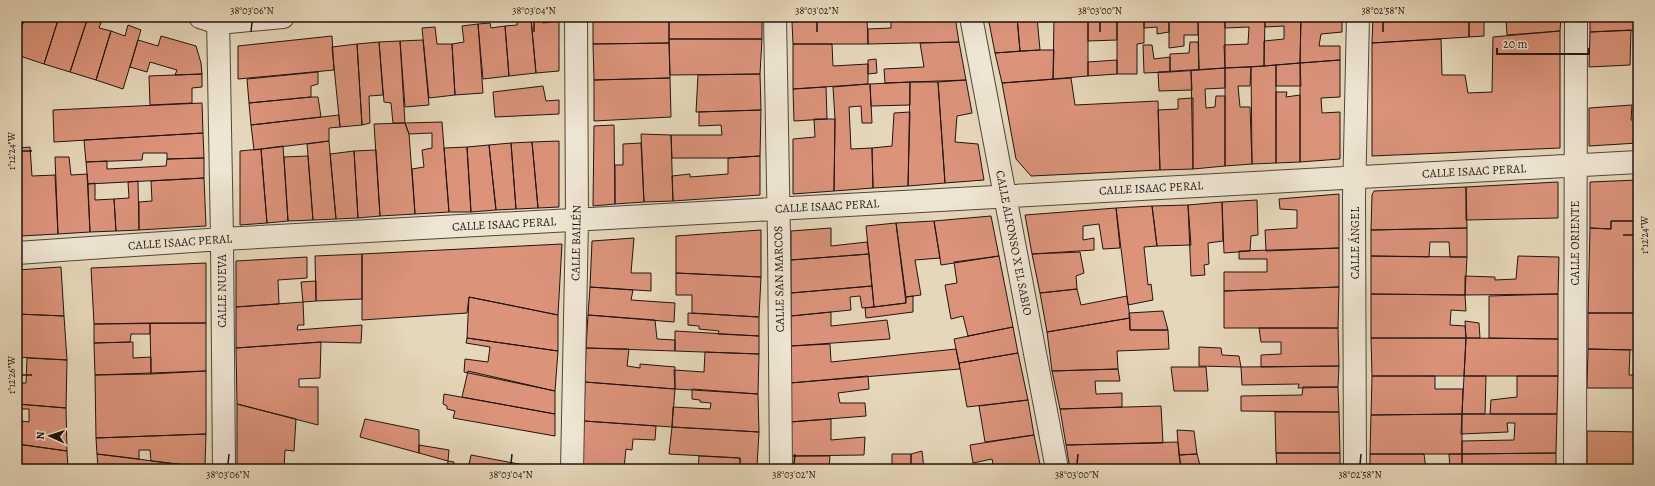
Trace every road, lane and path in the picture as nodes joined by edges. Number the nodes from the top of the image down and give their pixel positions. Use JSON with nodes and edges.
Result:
{"nodes":[{"id":1,"x":282,"y":17,"type":"edge"},
{"id":2,"x":576,"y":17,"type":"edge"},
{"id":3,"x":775,"y":17,"type":"edge"},
{"id":4,"x":971,"y":17,"type":"edge"},
{"id":5,"x":1358,"y":17,"type":"edge"},
{"id":6,"x":1576,"y":17,"type":"edge"},
{"id":7,"x":212,"y":19,"type":"edge"},
{"id":8,"x":1638,"y":162,"type":"edge"},
{"id":9,"x":1576,"y":166,"type":"junction"},
{"id":10,"x":1355,"y":177,"type":"junction"},
{"id":11,"x":1005,"y":196,"type":"junction"},
{"id":12,"x":778,"y":209,"type":"junction"},
{"id":13,"x":577,"y":220,"type":"junction"},
{"id":14,"x":222,"y":239,"type":"junction"},
{"id":15,"x":17,"y":253,"type":"edge"},
{"id":16,"x":224,"y":469,"type":"edge"},
{"id":17,"x":572,"y":469,"type":"edge"},
{"id":18,"x":781,"y":469,"type":"edge"},
{"id":19,"x":1057,"y":469,"type":"edge"},
{"id":20,"x":1355,"y":469,"type":"edge"},
{"id":21,"x":1575,"y":469,"type":"edge"}],
"edges":[{"from":1,"to":7,"type":"street"},
{"from":2,"to":13,"type":"street","name":"CALLE BAILÉN"},
{"from":3,"to":12,"type":"street","name":"CALLE SAN MARCOS"},
{"from":4,"to":11,"type":"street","name":"CALLE ALFONSO X EL SABIO"},
{"from":5,"to":10,"type":"street","name":"CALLE ÁNGEL"},
{"from":6,"to":9,"type":"street","name":"CALLE ORIENTE"},
{"from":7,"to":14,"type":"street","name":"CALLE NUEVA"},
{"from":8,"to":9,"type":"street","name":"CALLE ISAAC PERAL"},
{"from":9,"to":10,"type":"street","name":"CALLE ISAAC PERAL"},
{"from":9,"to":21,"type":"street","name":"CALLE ORIENTE"},
{"from":10,"to":11,"type":"street","name":"CALLE ISAAC PERAL"},
{"from":10,"to":20,"type":"street","name":"CALLE ÁNGEL"},
{"from":11,"to":12,"type":"street","name":"CALLE ISAAC PERAL"},
{"from":11,"to":19,"type":"street","name":"CALLE ALFONSO X EL SABIO"},
{"from":12,"to":13,"type":"street","name":"CALLE ISAAC PERAL"},
{"from":12,"to":18,"type":"street","name":"CALLE SAN MARCOS"},
{"from":13,"to":14,"type":"street","name":"CALLE ISAAC PERAL"},
{"from":13,"to":17,"type":"street","name":"CALLE BAILÉN"},
{"from":14,"to":15,"type":"street","name":"CALLE ISAAC PERAL"},
{"from":14,"to":16,"type":"street","name":"CALLE NUEVA"}]}
